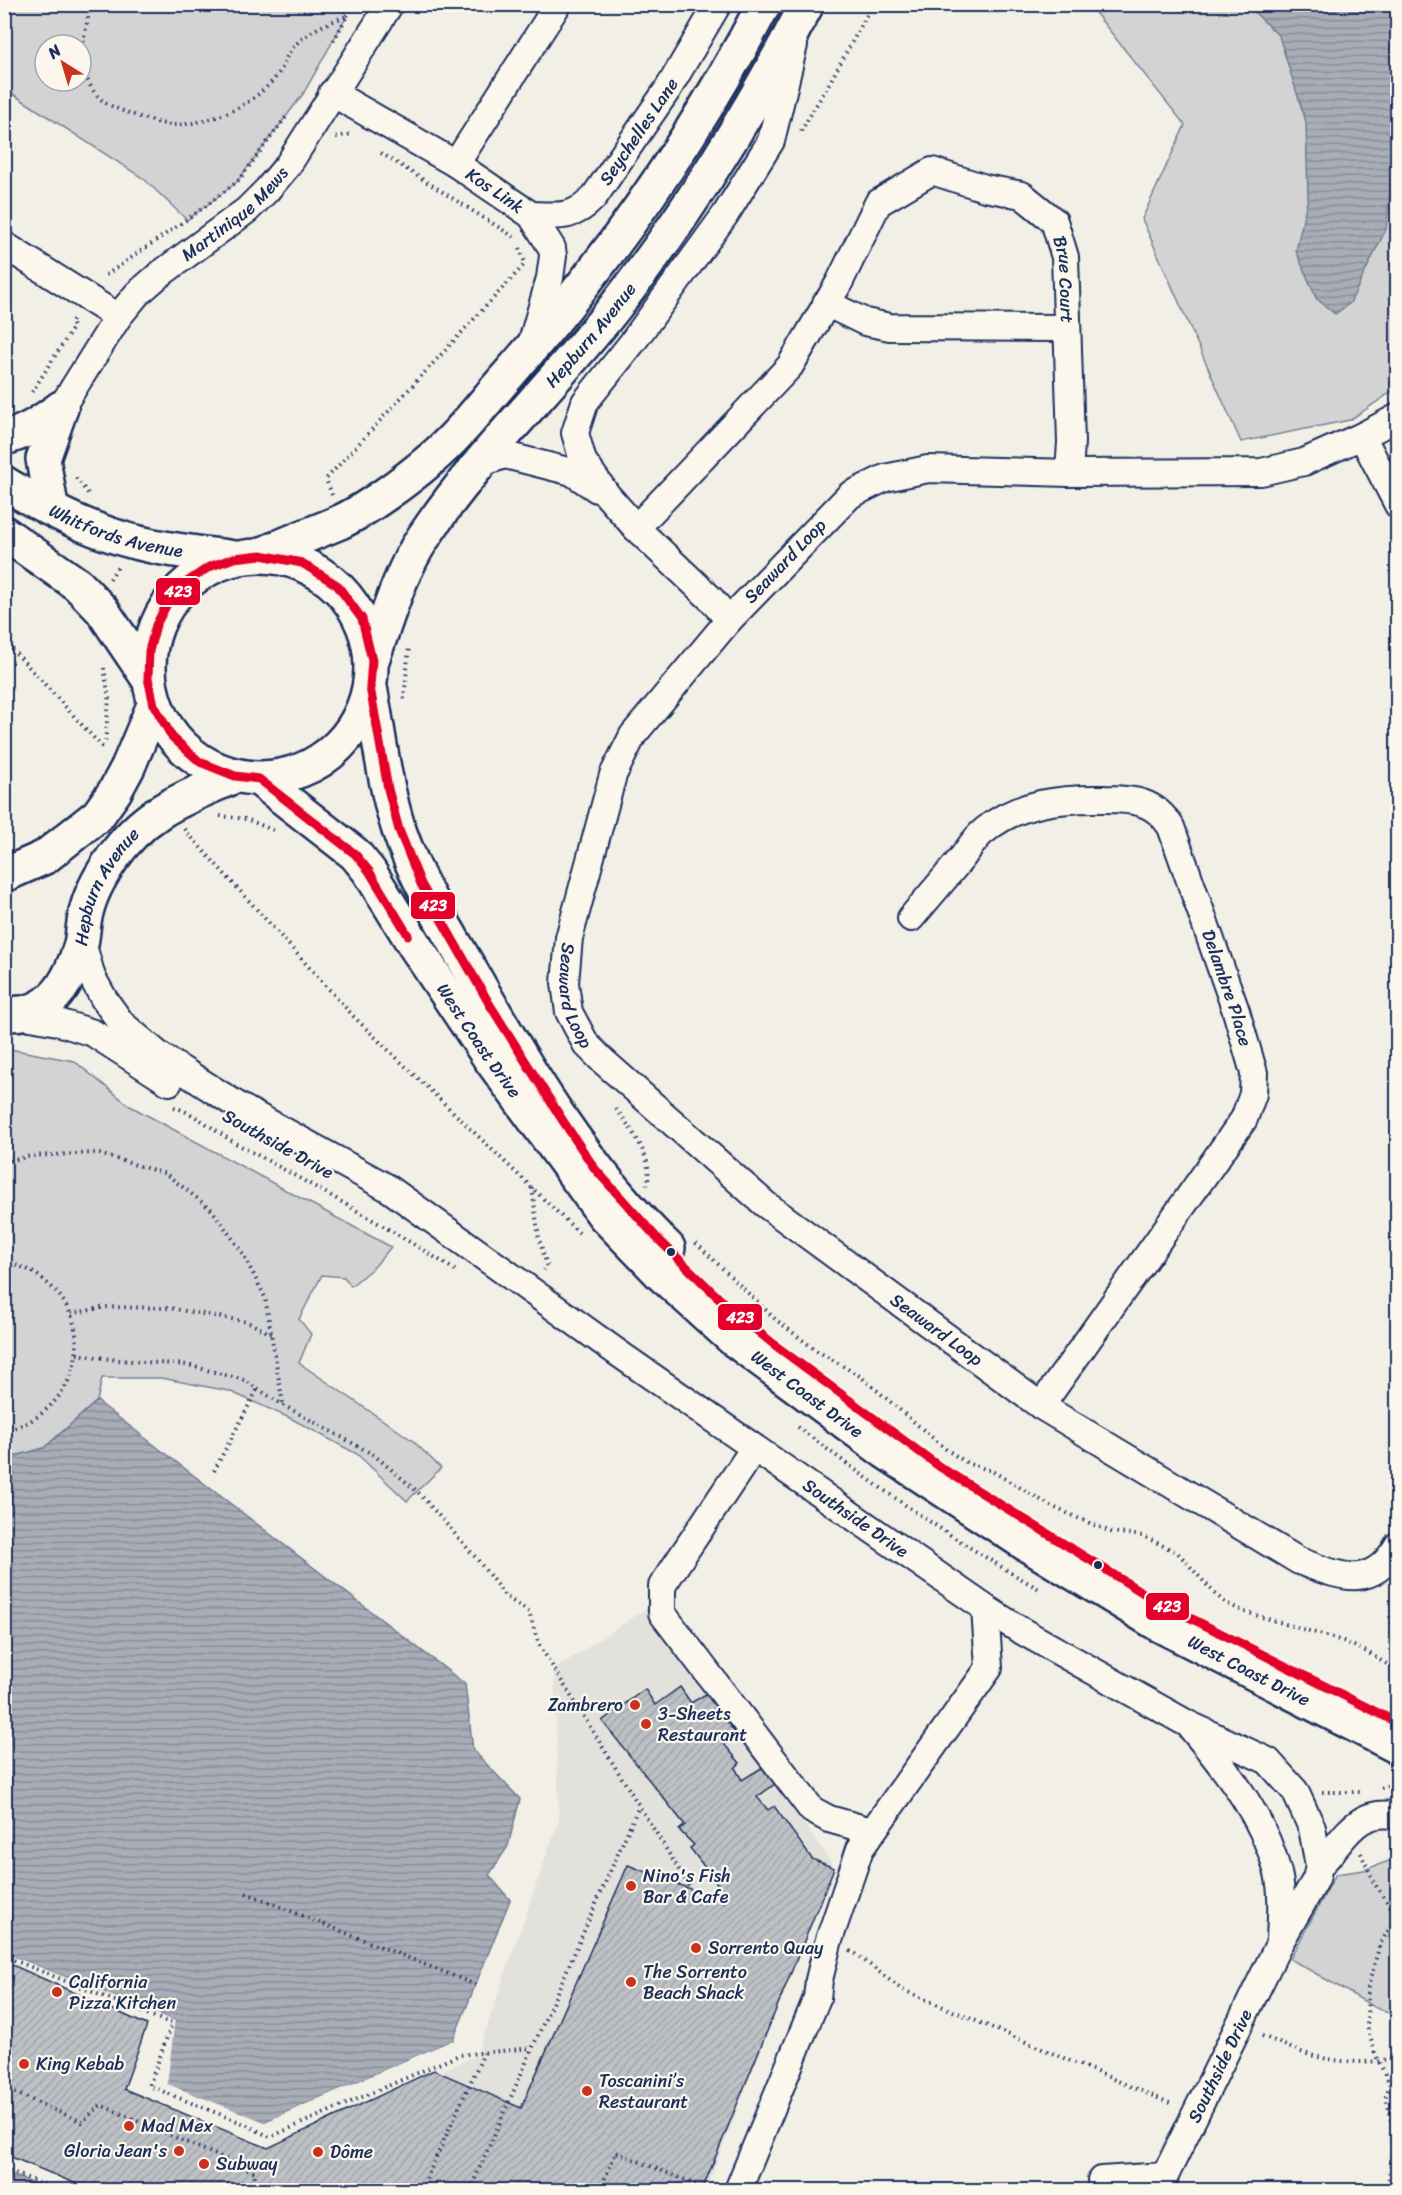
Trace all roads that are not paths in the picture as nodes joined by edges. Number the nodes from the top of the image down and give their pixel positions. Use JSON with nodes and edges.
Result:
{"nodes":[{"id":1,"x":558,"y":4,"type":"edge"},
{"id":2,"x":718,"y":4,"type":"edge"},
{"id":3,"x":764,"y":4,"type":"edge"},
{"id":4,"x":384,"y":7,"type":"edge"},
{"id":5,"x":804,"y":10,"type":"edge"},
{"id":6,"x":332,"y":93,"type":"junction"},
{"id":7,"x":456,"y":164,"type":"junction"},
{"id":8,"x":531,"y":215,"type":"junction"},
{"id":9,"x":4,"y":245,"type":"edge"},
{"id":10,"x":826,"y":303,"type":"junction"},
{"id":11,"x":118,"y":317,"type":"junction"},
{"id":12,"x":1067,"y":328,"type":"junction"},
{"id":13,"x":529,"y":351,"type":"junction"},
{"id":14,"x":61,"y":408,"type":"junction"},
{"id":15,"x":1398,"y":417,"type":"edge"},
{"id":16,"x":1362,"y":436,"type":"junction"},
{"id":17,"x":4,"y":438,"type":"edge"},
{"id":18,"x":481,"y":463,"type":"junction"},
{"id":19,"x":1069,"y":473,"type":"junction"},
{"id":20,"x":4,"y":483,"type":"edge"},
{"id":21,"x":607,"y":495,"type":"junction"},
{"id":22,"x":1398,"y":505,"type":"edge"},
{"id":23,"x":47,"y":507,"type":"junction"},
{"id":24,"x":636,"y":528,"type":"junction"},
{"id":25,"x":4,"y":533,"type":"edge"},
{"id":26,"x":247,"y":556,"type":"junction"},
{"id":27,"x":729,"y":620,"type":"junction"},
{"id":28,"x":371,"y":673,"type":"junction"},
{"id":29,"x":151,"y":691,"type":"junction"},
{"id":30,"x":247,"y":778,"type":"junction"},
{"id":31,"x":4,"y":874,"type":"edge"},
{"id":32,"x":911,"y":918,"type":"dead end"},
{"id":33,"x":82,"y":942,"type":"junction"},
{"id":34,"x":9,"y":1013,"type":"edge"},
{"id":35,"x":535,"y":1295,"type":"junction"},
{"id":36,"x":1041,"y":1406,"type":"junction"},
{"id":37,"x":754,"y":1448,"type":"junction"},
{"id":38,"x":1398,"y":1545,"type":"edge"},
{"id":39,"x":985,"y":1608,"type":"junction"},
{"id":40,"x":1398,"y":1723,"type":"edge"},
{"id":41,"x":1188,"y":1724,"type":"junction"},
{"id":42,"x":1398,"y":1747,"type":"edge"},
{"id":43,"x":1398,"y":1815,"type":"edge"},
{"id":44,"x":871,"y":1832,"type":"junction"},
{"id":45,"x":1319,"y":1866,"type":"junction"},
{"id":46,"x":1280,"y":1942,"type":"junction"},
{"id":47,"x":1101,"y":2180,"type":"dead end"},
{"id":48,"x":1162,"y":2183,"type":"edge"},
{"id":49,"x":738,"y":2190,"type":"edge"}],
"edges":[{"from":1,"to":7,"type":"street"},
{"from":2,"to":8,"type":"street","name":"Seychelles Lane"},
{"from":3,"to":13,"type":"main road","name":"Hepburn Avenue"},
{"from":4,"to":6,"type":"street","name":"Martinique Mews"},
{"from":5,"to":18,"type":"main road","name":"Hepburn Avenue"},
{"from":5,"to":21,"type":"street"},
{"from":6,"to":7,"type":"street","name":"Kos Link"},
{"from":6,"to":11,"type":"street","name":"Martinique Mews"},
{"from":7,"to":8,"type":"street","name":"Kos Link"},
{"from":8,"to":13,"type":"street","name":"Kos Link"},
{"from":9,"to":11,"type":"street"},
{"from":10,"to":12,"type":"street"},
{"from":10,"to":12,"type":"street","name":"Brue Court"},
{"from":10,"to":24,"type":"street"},
{"from":11,"to":14,"type":"street","name":"Martinique Mews"},
{"from":12,"to":19,"type":"street","name":"Brue Court"},
{"from":13,"to":26,"type":"main road","name":"Hepburn Avenue"},
{"from":14,"to":17,"type":"main road"},
{"from":14,"to":23,"type":"main road"},
{"from":15,"to":16,"type":"street","name":"Seaward Loop"},
{"from":16,"to":19,"type":"street","name":"Seaward Loop"},
{"from":16,"to":22,"type":"street"},
{"from":18,"to":21,"type":"street"},
{"from":18,"to":28,"type":"main road","name":"Hepburn Avenue"},
{"from":19,"to":27,"type":"street","name":"Seaward Loop"},
{"from":20,"to":23,"type":"main road","name":"Whitfords Avenue"},
{"from":21,"to":24,"type":"street"},
{"from":23,"to":26,"type":"main road","name":"Whitfords Avenue"},
{"from":24,"to":27,"type":"street"},
{"from":25,"to":29,"type":"main road"},
{"from":26,"to":28,"type":"main road","name":"Whitfords Avenue"},
{"from":26,"to":29,"type":"main road","name":"Hepburn Avenue"},
{"from":27,"to":36,"type":"street","name":"Seaward Loop"},
{"from":28,"to":30,"type":"main road","name":"Hepburn Avenue"},
{"from":28,"to":40,"type":"main road","name":"West Coast Drive"},
{"from":29,"to":30,"type":"main road","name":"West Coast Drive"},
{"from":29,"to":31,"type":"main road"},
{"from":30,"to":33,"type":"main road","name":"Hepburn Avenue"},
{"from":30,"to":42,"type":"main road","name":"West Coast Drive"},
{"from":32,"to":36,"type":"street","name":"Delambre Place"},
{"from":33,"to":34,"type":"main road","name":"Hepburn Avenue"},
{"from":33,"to":35,"type":"street","name":"Southside Drive"},
{"from":34,"to":35,"type":"street","name":"Southside Drive"},
{"from":35,"to":37,"type":"street","name":"Southside Drive"},
{"from":36,"to":38,"type":"street","name":"Seaward Loop"},
{"from":37,"to":39,"type":"street","name":"Southside Drive"},
{"from":37,"to":44,"type":"street"},
{"from":39,"to":41,"type":"street","name":"Southside Drive"},
{"from":39,"to":44,"type":"street"},
{"from":41,"to":45,"type":"street","name":"Southside Drive"},
{"from":41,"to":46,"type":"street","name":"Southside Drive"},
{"from":43,"to":45,"type":"street"},
{"from":44,"to":49,"type":"street"},
{"from":45,"to":46,"type":"street","name":"Southside Drive"},
{"from":46,"to":48,"type":"street","name":"Southside Drive"},
{"from":47,"to":48,"type":"street"}]}
